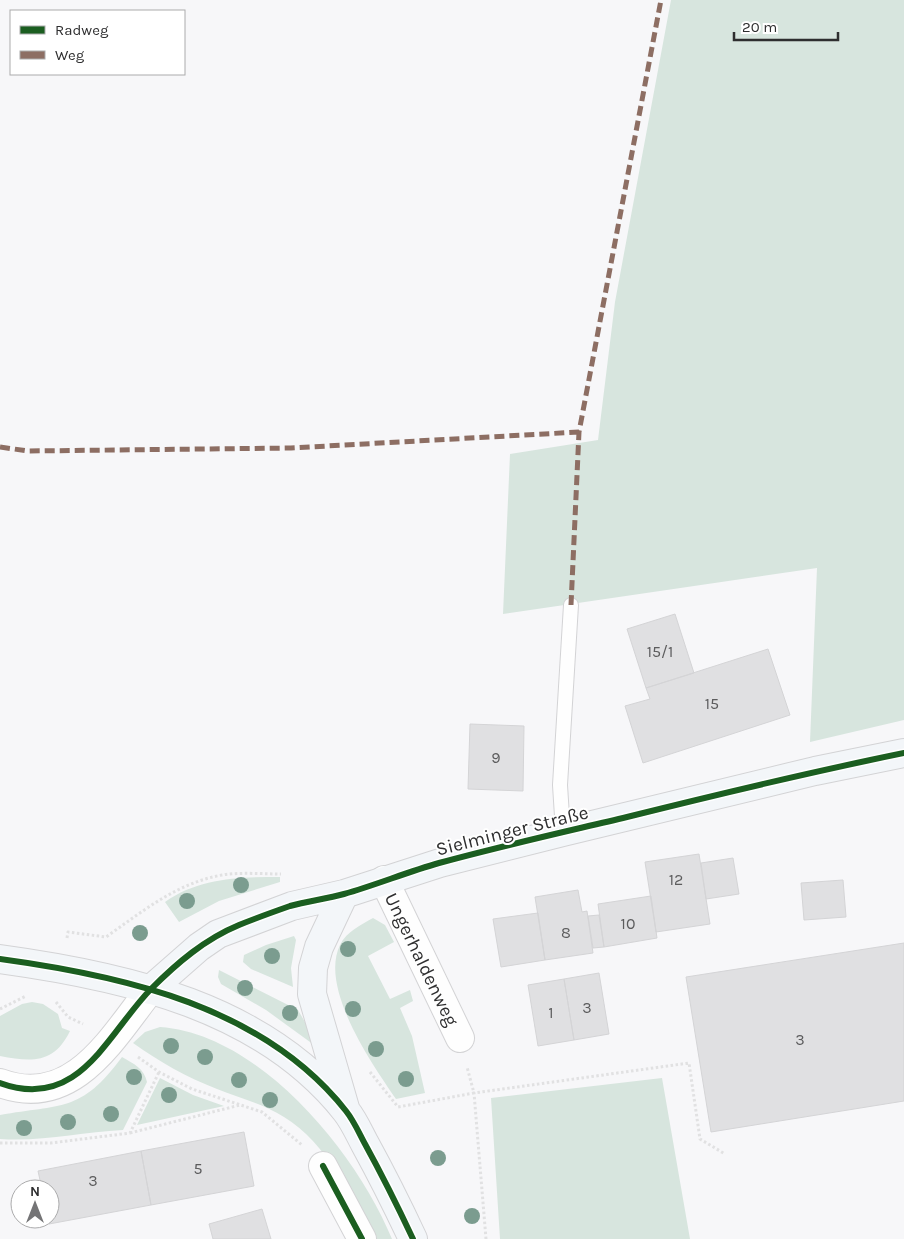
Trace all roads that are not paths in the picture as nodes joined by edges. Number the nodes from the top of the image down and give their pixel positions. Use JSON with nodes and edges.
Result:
{"nodes":[{"id":1,"x":571,"y":605,"type":"dead end"},
{"id":2,"x":904,"y":753,"type":"edge"},
{"id":3,"x":562,"y":832,"type":"junction"},
{"id":4,"x":384,"y":880,"type":"junction"},
{"id":5,"x":344,"y":894,"type":"junction"},
{"id":6,"x":0,"y":959,"type":"edge"},
{"id":7,"x":150,"y":990,"type":"junction"},
{"id":8,"x":460,"y":1038,"type":"dead end"},
{"id":9,"x":0,"y":1083,"type":"edge"},
{"id":10,"x":347,"y":1112,"type":"junction"},
{"id":11,"x":323,"y":1166,"type":"road end"},
{"id":12,"x":362,"y":1239,"type":"edge"},
{"id":13,"x":413,"y":1239,"type":"edge"}],
"edges":[{"from":1,"to":3,"type":"lane"},
{"from":2,"to":3,"type":"street","name":"Sielminger Straße"},
{"from":3,"to":4,"type":"street","name":"Sielminger Straße"},
{"from":4,"to":5,"type":"street","name":"Sielminger Straße"},
{"from":4,"to":8,"type":"street","name":"Ungerhaldenweg"},
{"from":5,"to":7,"type":"street","name":"Sielminger Straße"},
{"from":5,"to":10,"type":"street"},
{"from":6,"to":7,"type":"street"},
{"from":7,"to":9,"type":"street"},
{"from":7,"to":10,"type":"street"},
{"from":10,"to":13,"type":"street"},
{"from":11,"to":12,"type":"street"}]}
